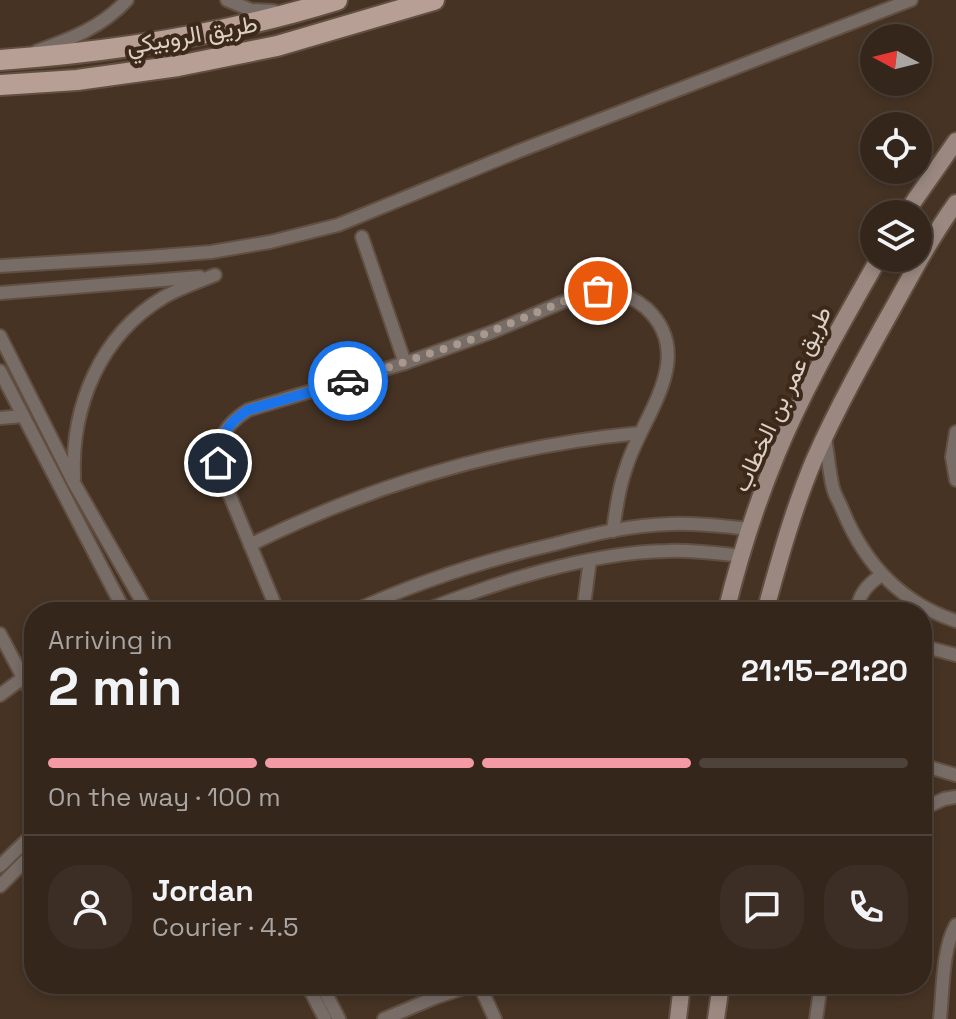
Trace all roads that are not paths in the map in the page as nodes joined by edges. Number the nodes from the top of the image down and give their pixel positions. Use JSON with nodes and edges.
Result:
{"nodes":[{"id":1,"x":127,"y":0,"type":"edge"},
{"id":2,"x":227,"y":0,"type":"edge"},
{"id":3,"x":337,"y":0,"type":"edge"},
{"id":4,"x":434,"y":0,"type":"edge"},
{"id":5,"x":911,"y":0,"type":"edge"},
{"id":6,"x":305,"y":10,"type":"junction"},
{"id":7,"x":7,"y":59,"type":"edge"},
{"id":8,"x":0,"y":85,"type":"edge"},
{"id":9,"x":956,"y":141,"type":"edge"},
{"id":10,"x":915,"y":200,"type":"edge"},
{"id":11,"x":956,"y":203,"type":"edge"},
{"id":12,"x":362,"y":237,"type":"dead end"},
{"id":13,"x":211,"y":252,"type":"junction"},
{"id":14,"x":0,"y":266,"type":"edge"},
{"id":15,"x":871,"y":272,"type":"edge"},
{"id":16,"x":215,"y":275,"type":"junction"},
{"id":17,"x":1,"y":295,"type":"edge"},
{"id":18,"x":0,"y":336,"type":"edge"},
{"id":19,"x":405,"y":363,"type":"junction"},
{"id":20,"x":0,"y":371,"type":"edge"},
{"id":21,"x":23,"y":416,"type":"junction"},
{"id":22,"x":0,"y":418,"type":"edge"},
{"id":23,"x":956,"y":432,"type":"edge"},
{"id":24,"x":640,"y":433,"type":"junction"},
{"id":25,"x":825,"y":438,"type":"junction"},
{"id":26,"x":956,"y":480,"type":"edge"},
{"id":27,"x":74,"y":483,"type":"junction"},
{"id":28,"x":749,"y":529,"type":"junction"},
{"id":29,"x":613,"y":531,"type":"junction"},
{"id":30,"x":250,"y":545,"type":"junction"},
{"id":31,"x":741,"y":556,"type":"junction"},
{"id":32,"x":590,"y":560,"type":"junction"},
{"id":33,"x":882,"y":575,"type":"junction"},
{"id":34,"x":120,"y":602,"type":"edge"},
{"id":35,"x":142,"y":602,"type":"edge"},
{"id":36,"x":274,"y":602,"type":"edge"},
{"id":37,"x":377,"y":602,"type":"edge"},
{"id":38,"x":450,"y":602,"type":"edge"},
{"id":39,"x":584,"y":602,"type":"edge"},
{"id":40,"x":729,"y":602,"type":"edge"},
{"id":41,"x":768,"y":602,"type":"edge"},
{"id":42,"x":858,"y":602,"type":"edge"},
{"id":43,"x":915,"y":602,"type":"edge"},
{"id":44,"x":932,"y":611,"type":"edge"},
{"id":45,"x":956,"y":621,"type":"edge"},
{"id":46,"x":0,"y":634,"type":"edge"},
{"id":47,"x":932,"y":649,"type":"edge"},
{"id":48,"x":956,"y":655,"type":"edge"},
{"id":49,"x":23,"y":678,"type":"joint"},
{"id":50,"x":0,"y":695,"type":"edge"},
{"id":51,"x":932,"y":768,"type":"edge"},
{"id":52,"x":956,"y":775,"type":"edge"},
{"id":53,"x":956,"y":797,"type":"edge"},
{"id":54,"x":932,"y":804,"type":"edge"},
{"id":55,"x":24,"y":843,"type":"edge"},
{"id":56,"x":24,"y":862,"type":"edge"},
{"id":57,"x":0,"y":866,"type":"edge"},
{"id":58,"x":0,"y":886,"type":"edge"},
{"id":59,"x":956,"y":925,"type":"edge"},
{"id":60,"x":312,"y":994,"type":"edge"},
{"id":61,"x":326,"y":994,"type":"edge"},
{"id":62,"x":447,"y":994,"type":"edge"},
{"id":63,"x":483,"y":994,"type":"edge"},
{"id":64,"x":681,"y":994,"type":"edge"},
{"id":65,"x":720,"y":994,"type":"edge"},
{"id":66,"x":820,"y":994,"type":"edge"},
{"id":67,"x":718,"y":1017,"type":"edge"},
{"id":68,"x":816,"y":1018,"type":"edge"},
{"id":69,"x":325,"y":1019,"type":"edge"},
{"id":70,"x":339,"y":1019,"type":"edge"},
{"id":71,"x":384,"y":1019,"type":"edge"},
{"id":72,"x":495,"y":1019,"type":"edge"},
{"id":73,"x":678,"y":1019,"type":"edge"},
{"id":74,"x":940,"y":1019,"type":"edge"}],
"edges":[{"from":1,"to":7,"type":"street"},
{"from":2,"to":6,"type":"street"},
{"from":3,"to":6,"type":"main road","name":"طريق الروبيكي"},
{"from":4,"to":8,"type":"main road","name":"طريق الروبيكي"},
{"from":5,"to":13,"type":"street"},
{"from":6,"to":7,"type":"main road","name":"طريق الروبيكي"},
{"from":9,"to":10,"type":"street"},
{"from":11,"to":25,"type":"street"},
{"from":12,"to":19,"type":"street"},
{"from":13,"to":14,"type":"street"},
{"from":13,"to":16,"type":"street"},
{"from":15,"to":28,"type":"street","name":"طريق عمر بن الخطاب"},
{"from":16,"to":17,"type":"street"},
{"from":16,"to":27,"type":"street"},
{"from":18,"to":27,"type":"street"},
{"from":19,"to":24,"type":"street"},
{"from":19,"to":30,"type":"street"},
{"from":20,"to":21,"type":"street"},
{"from":21,"to":22,"type":"street"},
{"from":21,"to":34,"type":"street"},
{"from":23,"to":26,"type":"street"},
{"from":24,"to":29,"type":"street"},
{"from":24,"to":30,"type":"street"},
{"from":25,"to":33,"type":"street"},
{"from":25,"to":41,"type":"street"},
{"from":27,"to":35,"type":"street"},
{"from":28,"to":29,"type":"street"},
{"from":28,"to":31,"type":"street","name":"طريق عمر بن الخطاب"},
{"from":29,"to":37,"type":"street"},
{"from":30,"to":36,"type":"street"},
{"from":31,"to":32,"type":"street"},
{"from":31,"to":40,"type":"street","name":"طريق عمر بن الخطاب"},
{"from":32,"to":38,"type":"street"},
{"from":32,"to":39,"type":"street"},
{"from":33,"to":42,"type":"street"},
{"from":33,"to":43,"type":"street"},
{"from":44,"to":45,"type":"street"},
{"from":46,"to":49,"type":"street"},
{"from":47,"to":48,"type":"street"},
{"from":49,"to":50,"type":"street"},
{"from":51,"to":52,"type":"street"},
{"from":53,"to":54,"type":"street"},
{"from":55,"to":57,"type":"street"},
{"from":56,"to":58,"type":"street"},
{"from":59,"to":74,"type":"street"},
{"from":60,"to":69,"type":"street"},
{"from":61,"to":70,"type":"street"},
{"from":62,"to":71,"type":"street"},
{"from":63,"to":72,"type":"street"},
{"from":64,"to":73,"type":"street"},
{"from":65,"to":67,"type":"street"},
{"from":66,"to":68,"type":"street"}]}
